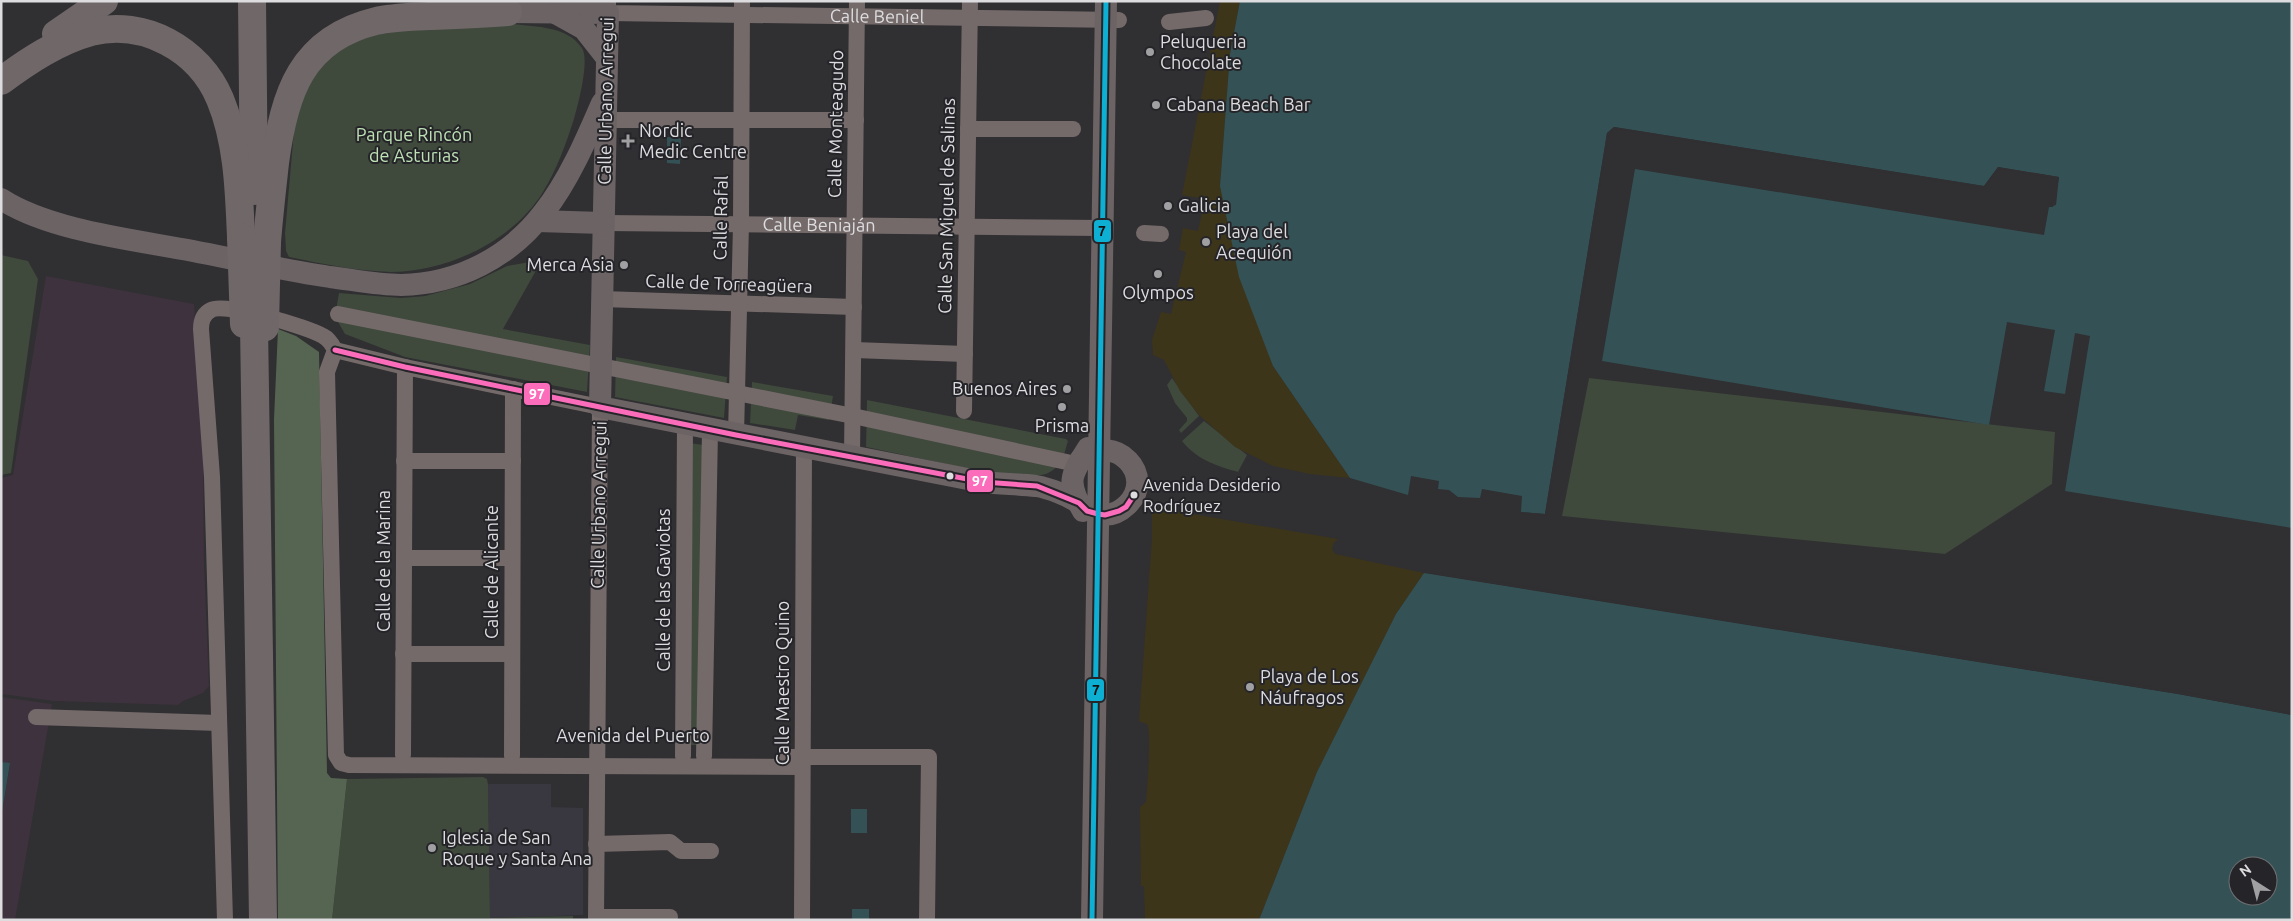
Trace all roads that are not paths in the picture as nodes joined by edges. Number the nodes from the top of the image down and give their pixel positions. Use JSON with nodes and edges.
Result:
{"nodes":[{"id":1,"x":104,"y":1,"type":"edge"},
{"id":2,"x":252,"y":1,"type":"edge"},
{"id":3,"x":450,"y":1,"type":"edge"},
{"id":4,"x":970,"y":1,"type":"edge"},
{"id":5,"x":498,"y":7,"type":"edge"},
{"id":6,"x":608,"y":7,"type":"edge"},
{"id":7,"x":742,"y":8,"type":"edge"},
{"id":8,"x":857,"y":9,"type":"edge"},
{"id":9,"x":1112,"y":11,"type":"edge"},
{"id":10,"x":555,"y":13,"type":"junction"},
{"id":11,"x":1206,"y":18,"type":"dead end"},
{"id":12,"x":970,"y":20,"type":"junction"},
{"id":13,"x":1169,"y":22,"type":"dead end"},
{"id":14,"x":606,"y":56,"type":"junction"},
{"id":15,"x":1,"y":66,"type":"edge"},
{"id":16,"x":1,"y":81,"type":"edge"},
{"id":17,"x":605,"y":96,"type":"junction"},
{"id":18,"x":605,"y":120,"type":"junction"},
{"id":19,"x":742,"y":120,"type":"junction"},
{"id":20,"x":856,"y":120,"type":"junction"},
{"id":21,"x":968,"y":129,"type":"junction"},
{"id":22,"x":1079,"y":130,"type":"dead end"},
{"id":23,"x":579,"y":151,"type":"junction"},
{"id":24,"x":1,"y":199,"type":"edge"},
{"id":25,"x":537,"y":220,"type":"junction"},
{"id":26,"x":603,"y":223,"type":"junction"},
{"id":27,"x":741,"y":224,"type":"junction"},
{"id":28,"x":855,"y":226,"type":"junction"},
{"id":29,"x":968,"y":227,"type":"junction"},
{"id":30,"x":1102,"y":228,"type":"junction"},
{"id":31,"x":1144,"y":233,"type":"dead end"},
{"id":32,"x":1161,"y":234,"type":"dead end"},
{"id":33,"x":254,"y":240,"type":"junction"},
{"id":34,"x":602,"y":299,"type":"junction"},
{"id":35,"x":739,"y":305,"type":"junction"},
{"id":36,"x":854,"y":307,"type":"junction"},
{"id":37,"x":338,"y":314,"type":"dead end"},
{"id":38,"x":254,"y":325,"type":"junction"},
{"id":39,"x":335,"y":350,"type":"junction"},
{"id":40,"x":854,"y":350,"type":"junction"},
{"id":41,"x":965,"y":354,"type":"junction"},
{"id":42,"x":601,"y":366,"type":"junction"},
{"id":43,"x":405,"y":367,"type":"junction"},
{"id":44,"x":513,"y":389,"type":"junction"},
{"id":45,"x":737,"y":394,"type":"junction"},
{"id":46,"x":600,"y":407,"type":"junction"},
{"id":47,"x":964,"y":411,"type":"dead end"},
{"id":48,"x":853,"y":416,"type":"junction"},
{"id":49,"x":685,"y":425,"type":"junction"},
{"id":50,"x":710,"y":430,"type":"junction"},
{"id":51,"x":736,"y":435,"type":"junction"},
{"id":52,"x":804,"y":447,"type":"junction"},
{"id":53,"x":1094,"y":451,"type":"junction"},
{"id":54,"x":852,"y":457,"type":"junction"},
{"id":55,"x":404,"y":461,"type":"junction"},
{"id":56,"x":512,"y":461,"type":"junction"},
{"id":57,"x":1037,"y":486,"type":"junction"},
{"id":58,"x":1079,"y":503,"type":"junction"},
{"id":59,"x":1109,"y":521,"type":"junction"},
{"id":60,"x":404,"y":558,"type":"junction"},
{"id":61,"x":512,"y":558,"type":"junction"},
{"id":62,"x":258,"y":559,"type":"junction"},
{"id":63,"x":403,"y":654,"type":"junction"},
{"id":64,"x":512,"y":654,"type":"junction"},
{"id":65,"x":36,"y":717,"type":"dead end"},
{"id":66,"x":219,"y":722,"type":"junction"},
{"id":67,"x":403,"y":755,"type":"junction"},
{"id":68,"x":512,"y":756,"type":"junction"},
{"id":69,"x":683,"y":756,"type":"junction"},
{"id":70,"x":704,"y":756,"type":"junction"},
{"id":71,"x":343,"y":760,"type":"junction"},
{"id":72,"x":597,"y":761,"type":"junction"},
{"id":73,"x":802,"y":762,"type":"junction"},
{"id":74,"x":596,"y":844,"type":"junction"},
{"id":75,"x":711,"y":851,"type":"dead end"},
{"id":76,"x":670,"y":917,"type":"dead end"},
{"id":77,"x":596,"y":918,"type":"edge"},
{"id":78,"x":225,"y":920,"type":"edge"},
{"id":79,"x":263,"y":920,"type":"edge"},
{"id":80,"x":802,"y":920,"type":"edge"},
{"id":81,"x":927,"y":920,"type":"edge"},
{"id":82,"x":1092,"y":920,"type":"edge"},
{"id":83,"x":1106,"y":920,"type":"edge"}],
"edges":[{"from":1,"to":15,"type":"highway"},
{"from":2,"to":33,"type":"highway"},
{"from":3,"to":5,"type":"highway"},
{"from":4,"to":12,"type":"street","name":"Calle San Miguel de Salinas"},
{"from":5,"to":10,"type":"street","name":"Calle Beniel"},
{"from":5,"to":33,"type":"highway"},
{"from":6,"to":7,"type":"street","name":"Calle Beniel"},
{"from":6,"to":10,"type":"street","name":"Calle Beniel"},
{"from":6,"to":14,"type":"street","name":"Calle Urbano Arregui"},
{"from":7,"to":8,"type":"street","name":"Calle Beniel"},
{"from":7,"to":19,"type":"street","name":"Calle Rafal"},
{"from":8,"to":12,"type":"street","name":"Calle Beniel"},
{"from":8,"to":20,"type":"street","name":"Calle Monteagudo"},
{"from":9,"to":12,"type":"street","name":"Calle Beniel"},
{"from":9,"to":30,"type":"street"},
{"from":9,"to":53,"type":"street"},
{"from":10,"to":14,"type":"street"},
{"from":11,"to":13,"type":"street"},
{"from":12,"to":21,"type":"street","name":"Calle San Miguel de Salinas"},
{"from":14,"to":17,"type":"street","name":"Calle Urbano Arregui"},
{"from":14,"to":23,"type":"street"},
{"from":16,"to":33,"type":"highway"},
{"from":17,"to":18,"type":"street","name":"Calle Urbano Arregui"},
{"from":17,"to":23,"type":"street"},
{"from":18,"to":19,"type":"street"},
{"from":18,"to":26,"type":"street","name":"Calle Urbano Arregui"},
{"from":19,"to":20,"type":"street"},
{"from":19,"to":27,"type":"street","name":"Calle Rafal"},
{"from":20,"to":28,"type":"street","name":"Calle Monteagudo"},
{"from":21,"to":22,"type":"street"},
{"from":21,"to":29,"type":"street","name":"Calle San Miguel de Salinas"},
{"from":23,"to":25,"type":"street"},
{"from":24,"to":25,"type":"street"},
{"from":25,"to":26,"type":"street","name":"Calle Beniaján"},
{"from":26,"to":27,"type":"street","name":"Calle Beniaján"},
{"from":26,"to":34,"type":"street","name":"Calle Urbano Arregui"},
{"from":27,"to":28,"type":"street","name":"Calle Beniaján"},
{"from":27,"to":35,"type":"street","name":"Calle Rafal"},
{"from":28,"to":29,"type":"street","name":"Calle Beniaján"},
{"from":28,"to":36,"type":"street","name":"Calle Monteagudo"},
{"from":29,"to":30,"type":"street","name":"Calle Beniaján"},
{"from":29,"to":41,"type":"street","name":"Calle San Miguel de Salinas"},
{"from":30,"to":53,"type":"street"},
{"from":31,"to":32,"type":"street"},
{"from":33,"to":38,"type":"highway"},
{"from":34,"to":35,"type":"street","name":"Calle de Torreagüera"},
{"from":34,"to":42,"type":"street","name":"Calle Urbano Arregui"},
{"from":35,"to":36,"type":"street","name":"Calle de Torreagüera"},
{"from":35,"to":45,"type":"street","name":"Calle Rafal"},
{"from":36,"to":40,"type":"street","name":"Calle Monteagudo"},
{"from":37,"to":42,"type":"street"},
{"from":38,"to":62,"type":"highway"},
{"from":38,"to":62,"type":"highway"},
{"from":39,"to":43,"type":"street"},
{"from":39,"to":66,"type":"street"},
{"from":39,"to":71,"type":"street"},
{"from":40,"to":41,"type":"street"},
{"from":40,"to":48,"type":"street","name":"Calle Monteagudo"},
{"from":41,"to":47,"type":"street","name":"Calle San Miguel de Salinas"},
{"from":42,"to":45,"type":"street"},
{"from":42,"to":46,"type":"street","name":"Calle Urbano Arregui"},
{"from":43,"to":44,"type":"street"},
{"from":43,"to":55,"type":"street","name":"Calle de la Marina"},
{"from":44,"to":46,"type":"street"},
{"from":44,"to":56,"type":"street","name":"Calle de Alicante"},
{"from":45,"to":48,"type":"street"},
{"from":45,"to":51,"type":"street","name":"Calle Rafal"},
{"from":46,"to":49,"type":"street"},
{"from":46,"to":72,"type":"street","name":"Calle Urbano Arregui"},
{"from":48,"to":53,"type":"street"},
{"from":48,"to":54,"type":"street","name":"Calle Monteagudo"},
{"from":49,"to":50,"type":"street"},
{"from":49,"to":69,"type":"street","name":"Calle de las Gaviotas"},
{"from":50,"to":51,"type":"street"},
{"from":50,"to":70,"type":"street"},
{"from":51,"to":52,"type":"street"},
{"from":52,"to":54,"type":"street"},
{"from":52,"to":73,"type":"street","name":"Calle Maestro Quino"},
{"from":53,"to":57,"type":"street"},
{"from":53,"to":58,"type":"street"},
{"from":53,"to":59,"type":"street"},
{"from":53,"to":59,"type":"street"},
{"from":54,"to":57,"type":"street"},
{"from":55,"to":56,"type":"street"},
{"from":55,"to":60,"type":"street","name":"Calle de la Marina"},
{"from":56,"to":61,"type":"street","name":"Calle de Alicante"},
{"from":57,"to":58,"type":"street"},
{"from":58,"to":59,"type":"street"},
{"from":59,"to":82,"type":"street"},
{"from":59,"to":83,"type":"street"},
{"from":60,"to":61,"type":"street"},
{"from":60,"to":63,"type":"street","name":"Calle de la Marina"},
{"from":61,"to":64,"type":"street","name":"Calle de Alicante"},
{"from":62,"to":79,"type":"highway"},
{"from":63,"to":64,"type":"street"},
{"from":63,"to":67,"type":"street","name":"Calle de la Marina"},
{"from":64,"to":68,"type":"street","name":"Calle de Alicante"},
{"from":65,"to":66,"type":"street"},
{"from":66,"to":78,"type":"street"},
{"from":67,"to":68,"type":"street","name":"Avenida del Puerto"},
{"from":67,"to":71,"type":"street","name":"Avenida del Puerto"},
{"from":68,"to":72,"type":"street","name":"Avenida del Puerto"},
{"from":69,"to":70,"type":"street","name":"Avenida del Puerto"},
{"from":69,"to":72,"type":"street","name":"Avenida del Puerto"},
{"from":70,"to":73,"type":"street","name":"Avenida del Puerto"},
{"from":71,"to":72,"type":"street","name":"Avenida del Puerto"},
{"from":72,"to":73,"type":"street","name":"Avenida del Puerto"},
{"from":72,"to":74,"type":"street","name":"Calle Urbano Arregui"},
{"from":73,"to":80,"type":"street","name":"Calle Maestro Quino"},
{"from":73,"to":81,"type":"street","name":"Avenida del Puerto"},
{"from":74,"to":75,"type":"street"},
{"from":74,"to":77,"type":"street","name":"Calle Urbano Arregui"},
{"from":76,"to":77,"type":"street"}]}
